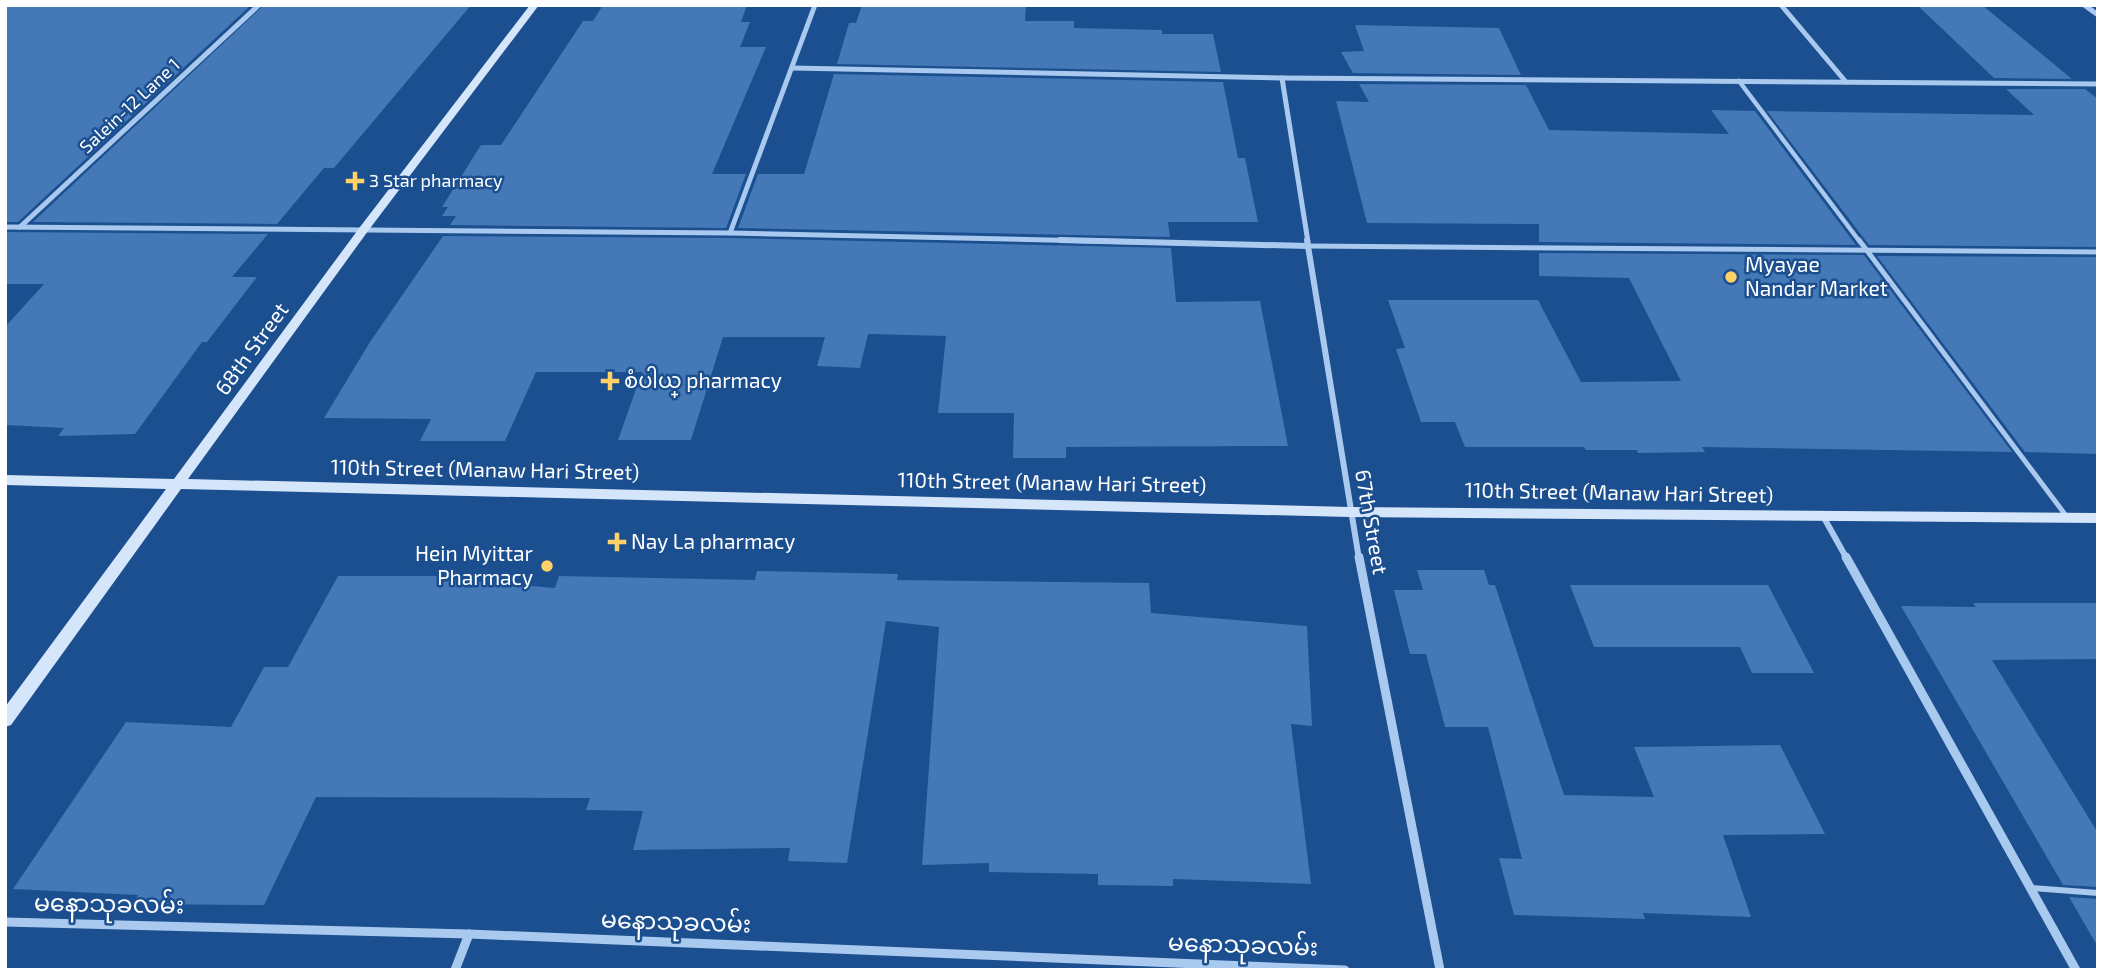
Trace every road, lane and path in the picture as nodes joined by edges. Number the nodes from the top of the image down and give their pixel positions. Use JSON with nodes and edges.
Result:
{"nodes":[{"id":1,"x":259,"y":5,"type":"edge"},
{"id":2,"x":535,"y":5,"type":"edge"},
{"id":3,"x":815,"y":5,"type":"edge"},
{"id":4,"x":1781,"y":5,"type":"edge"},
{"id":5,"x":2084,"y":5,"type":"edge"},
{"id":6,"x":2098,"y":16,"type":"edge"},
{"id":7,"x":792,"y":68,"type":"junction"},
{"id":8,"x":1282,"y":78,"type":"junction"},
{"id":9,"x":1739,"y":81,"type":"junction"},
{"id":10,"x":1846,"y":82,"type":"junction"},
{"id":11,"x":2098,"y":84,"type":"edge"},
{"id":12,"x":5,"y":227,"type":"edge"},
{"id":13,"x":19,"y":227,"type":"junction"},
{"id":14,"x":364,"y":229,"type":"junction"},
{"id":15,"x":730,"y":233,"type":"junction"},
{"id":16,"x":1308,"y":246,"type":"junction"},
{"id":17,"x":2098,"y":252,"type":"edge"},
{"id":18,"x":1867,"y":253,"type":"junction"},
{"id":19,"x":5,"y":480,"type":"edge"},
{"id":20,"x":180,"y":483,"type":"junction"},
{"id":21,"x":1350,"y":512,"type":"junction"},
{"id":22,"x":1823,"y":516,"type":"junction"},
{"id":23,"x":2067,"y":517,"type":"junction"},
{"id":24,"x":2098,"y":518,"type":"edge"},
{"id":25,"x":5,"y":720,"type":"edge"},
{"id":26,"x":2031,"y":888,"type":"junction"},
{"id":27,"x":2098,"y":893,"type":"edge"},
{"id":28,"x":5,"y":922,"type":"edge"},
{"id":29,"x":469,"y":934,"type":"junction"},
{"id":30,"x":455,"y":970,"type":"edge"},
{"id":31,"x":1345,"y":970,"type":"edge"},
{"id":32,"x":1440,"y":970,"type":"edge"},
{"id":33,"x":2076,"y":970,"type":"edge"}],
"edges":[{"from":1,"to":13,"type":"street","name":"Salein-12 Lane 1"},
{"from":2,"to":14,"type":"main road","name":"68th Street"},
{"from":3,"to":7,"type":"street"},
{"from":4,"to":10,"type":"street"},
{"from":5,"to":6,"type":"street"},
{"from":7,"to":8,"type":"street"},
{"from":7,"to":15,"type":"street"},
{"from":8,"to":9,"type":"street"},
{"from":8,"to":16,"type":"street","name":"67th Street"},
{"from":9,"to":10,"type":"street"},
{"from":9,"to":18,"type":"street"},
{"from":10,"to":11,"type":"street"},
{"from":12,"to":13,"type":"street"},
{"from":13,"to":14,"type":"street"},
{"from":14,"to":15,"type":"street"},
{"from":14,"to":20,"type":"main road","name":"68th Street"},
{"from":15,"to":16,"type":"street"},
{"from":16,"to":18,"type":"street"},
{"from":16,"to":21,"type":"street","name":"67th Street"},
{"from":17,"to":18,"type":"street"},
{"from":18,"to":23,"type":"street"},
{"from":19,"to":20,"type":"main road","name":"110th Street (Manaw Hari Street)"},
{"from":20,"to":21,"type":"main road","name":"110th Street (Manaw Hari Street)"},
{"from":20,"to":25,"type":"main road","name":"68th Street"},
{"from":21,"to":22,"type":"main road","name":"110th Street (Manaw Hari Street)"},
{"from":21,"to":32,"type":"street","name":"67th Street"},
{"from":22,"to":23,"type":"main road","name":"110th Street (Manaw Hari Street)"},
{"from":22,"to":26,"type":"street"},
{"from":23,"to":24,"type":"main road","name":"110th Street (Manaw Hari Street)"},
{"from":26,"to":27,"type":"lane"},
{"from":26,"to":33,"type":"street"},
{"from":28,"to":29,"type":"street","name":"မနောသုခလမ်း"},
{"from":29,"to":30,"type":"street"},
{"from":29,"to":31,"type":"street","name":"မနောသုခလမ်း"}]}
